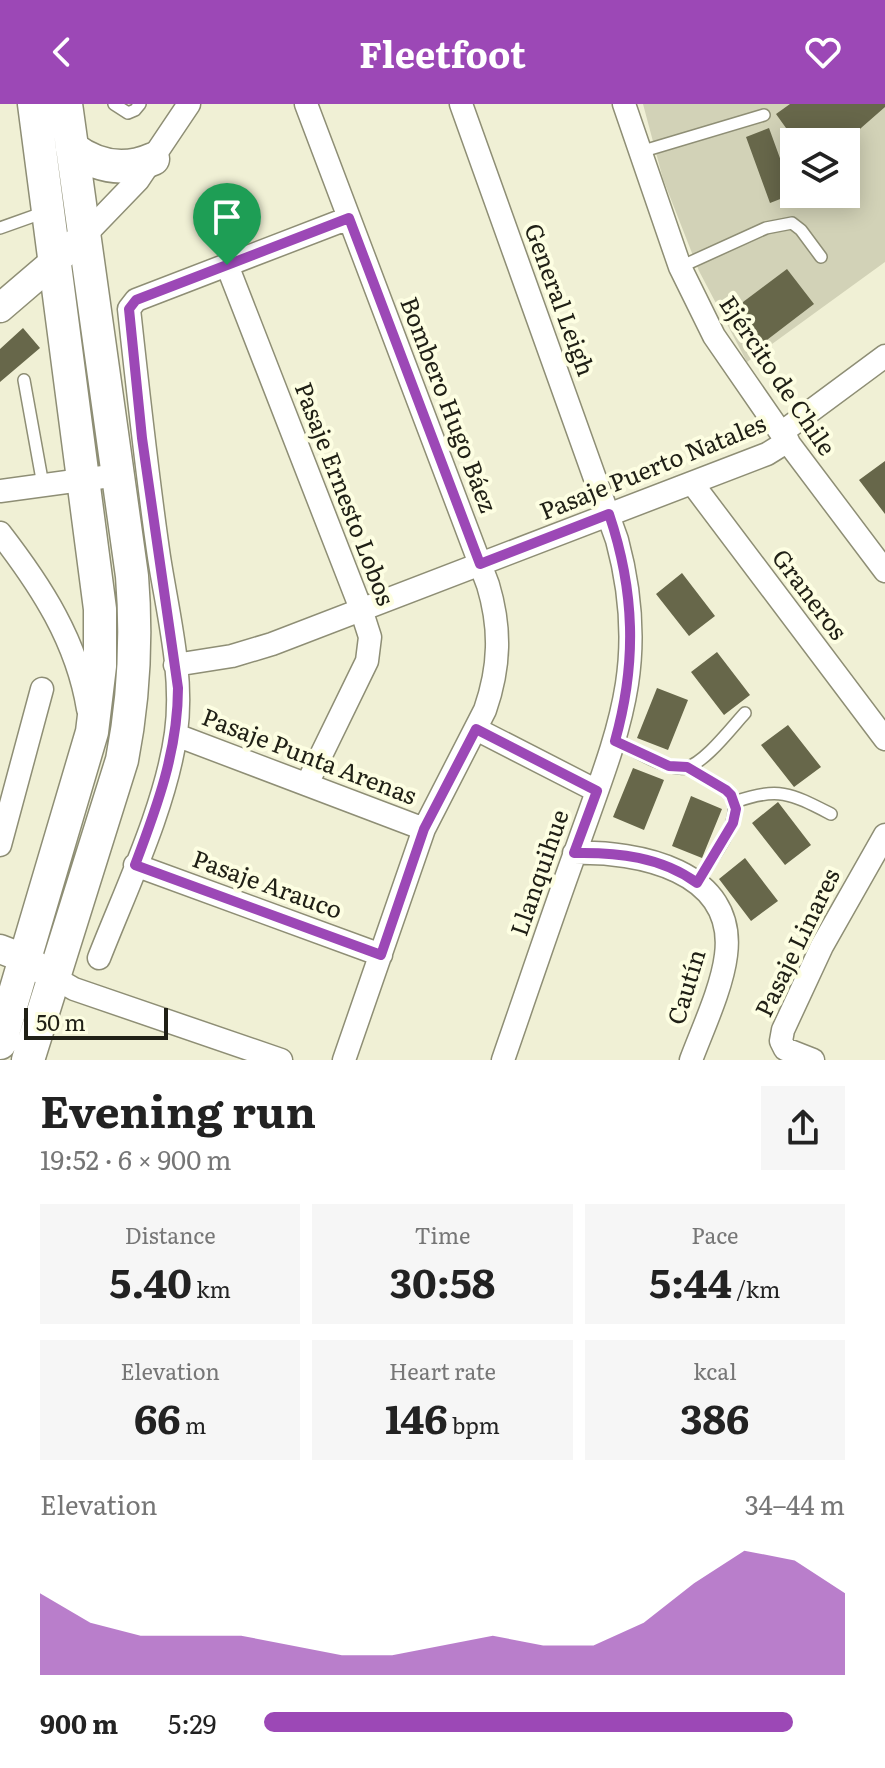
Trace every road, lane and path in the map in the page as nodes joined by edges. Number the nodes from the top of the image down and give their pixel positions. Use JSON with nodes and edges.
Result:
{"nodes":[{"id":1,"x":34,"y":104,"type":"edge"},
{"id":2,"x":66,"y":104,"type":"edge"},
{"id":3,"x":114,"y":104,"type":"edge"},
{"id":4,"x":140,"y":104,"type":"edge"},
{"id":5,"x":189,"y":104,"type":"edge"},
{"id":6,"x":306,"y":104,"type":"edge"},
{"id":7,"x":461,"y":104,"type":"edge"},
{"id":8,"x":624,"y":104,"type":"edge"},
{"id":9,"x":764,"y":115,"type":"dead end"},
{"id":10,"x":72,"y":148,"type":"junction"},
{"id":11,"x":640,"y":152,"type":"junction"},
{"id":12,"x":153,"y":159,"type":"junction"},
{"id":13,"x":49,"y":211,"type":"junction"},
{"id":14,"x":349,"y":218,"type":"junction"},
{"id":15,"x":0,"y":228,"type":"edge"},
{"id":16,"x":84,"y":236,"type":"junction"},
{"id":17,"x":821,"y":257,"type":"dead end"},
{"id":18,"x":56,"y":260,"type":"junction"},
{"id":19,"x":227,"y":265,"type":"junction"},
{"id":20,"x":680,"y":267,"type":"junction"},
{"id":21,"x":0,"y":308,"type":"edge"},
{"id":22,"x":885,"y":356,"type":"edge"},
{"id":23,"x":24,"y":380,"type":"dead end"},
{"id":24,"x":785,"y":437,"type":"junction"},
{"id":25,"x":128,"y":440,"type":"junction"},
{"id":26,"x":118,"y":475,"type":"junction"},
{"id":27,"x":84,"y":479,"type":"junction"},
{"id":28,"x":692,"y":483,"type":"junction"},
{"id":29,"x":43,"y":485,"type":"junction"},
{"id":30,"x":0,"y":491,"type":"edge"},
{"id":31,"x":609,"y":514,"type":"junction"},
{"id":32,"x":0,"y":533,"type":"edge"},
{"id":33,"x":480,"y":564,"type":"junction"},
{"id":34,"x":885,"y":571,"type":"edge"},
{"id":35,"x":361,"y":609,"type":"junction"},
{"id":36,"x":175,"y":665,"type":"junction"},
{"id":37,"x":42,"y":689,"type":"dead end"},
{"id":38,"x":745,"y":713,"type":"dead end"},
{"id":39,"x":476,"y":729,"type":"junction"},
{"id":40,"x":92,"y":732,"type":"junction"},
{"id":41,"x":176,"y":735,"type":"junction"},
{"id":42,"x":885,"y":739,"type":"edge"},
{"id":43,"x":615,"y":741,"type":"junction"},
{"id":44,"x":687,"y":767,"type":"junction"},
{"id":45,"x":9,"y":771,"type":"edge"},
{"id":46,"x":307,"y":784,"type":"junction"},
{"id":47,"x":597,"y":791,"type":"junction"},
{"id":48,"x":735,"y":802,"type":"junction"},
{"id":49,"x":831,"y":814,"type":"dead end"},
{"id":50,"x":424,"y":829,"type":"junction"},
{"id":51,"x":885,"y":835,"type":"edge"},
{"id":52,"x":0,"y":845,"type":"edge"},
{"id":53,"x":574,"y":853,"type":"junction"},
{"id":54,"x":135,"y":865,"type":"junction"},
{"id":55,"x":697,"y":883,"type":"junction"},
{"id":56,"x":13,"y":954,"type":"edge"},
{"id":57,"x":381,"y":955,"type":"junction"},
{"id":58,"x":99,"y":958,"type":"dead end"},
{"id":59,"x":55,"y":978,"type":"junction"},
{"id":60,"x":0,"y":1043,"type":"edge"},
{"id":61,"x":28,"y":1060,"type":"edge"},
{"id":62,"x":281,"y":1060,"type":"edge"},
{"id":63,"x":344,"y":1060,"type":"edge"},
{"id":64,"x":503,"y":1060,"type":"edge"},
{"id":65,"x":691,"y":1060,"type":"edge"},
{"id":66,"x":813,"y":1060,"type":"edge"}],
"edges":[{"from":1,"to":13,"type":"main road"},
{"from":2,"to":10,"type":"main road"},
{"from":3,"to":4,"type":"lane"},
{"from":5,"to":12,"type":"street"},
{"from":6,"to":14,"type":"street","name":"Bombero Hugo Báez"},
{"from":7,"to":31,"type":"street","name":"General Leigh"},
{"from":8,"to":11,"type":"street","name":"Ejército de Chile"},
{"from":9,"to":11,"type":"lane"},
{"from":10,"to":12,"type":"main road"},
{"from":10,"to":16,"type":"main road"},
{"from":11,"to":20,"type":"street","name":"Ejército de Chile"},
{"from":12,"to":16,"type":"street"},
{"from":13,"to":15,"type":"lane"},
{"from":13,"to":18,"type":"main road"},
{"from":14,"to":19,"type":"street"},
{"from":14,"to":33,"type":"street","name":"Bombero Hugo Báez"},
{"from":16,"to":18,"type":"street"},
{"from":16,"to":25,"type":"main road"},
{"from":17,"to":20,"type":"lane"},
{"from":18,"to":21,"type":"street"},
{"from":18,"to":27,"type":"main road"},
{"from":19,"to":25,"type":"street"},
{"from":19,"to":35,"type":"street","name":"Pasaje Ernesto Lobos"},
{"from":20,"to":24,"type":"street","name":"Ejército de Chile"},
{"from":22,"to":24,"type":"street","name":"Pasaje Puerto Natales"},
{"from":23,"to":29,"type":"lane"},
{"from":24,"to":28,"type":"street","name":"Pasaje Puerto Natales"},
{"from":24,"to":34,"type":"street","name":"Ejército de Chile"},
{"from":25,"to":26,"type":"main road"},
{"from":25,"to":36,"type":"street"},
{"from":26,"to":27,"type":"street"},
{"from":26,"to":59,"type":"main road"},
{"from":27,"to":29,"type":"street"},
{"from":27,"to":40,"type":"main road"},
{"from":28,"to":31,"type":"street","name":"Pasaje Puerto Natales"},
{"from":28,"to":42,"type":"street","name":"Graneros"},
{"from":29,"to":30,"type":"street"},
{"from":31,"to":33,"type":"street","name":"Pasaje Puerto Natales"},
{"from":31,"to":43,"type":"street","name":"Llanquihue"},
{"from":32,"to":40,"type":"street"},
{"from":33,"to":35,"type":"street","name":"Pasaje Puerto Natales"},
{"from":33,"to":39,"type":"street","name":"Bombero Hugo Báez"},
{"from":35,"to":36,"type":"street","name":"Pasaje Puerto Natales"},
{"from":35,"to":46,"type":"street","name":"Pasaje Ernesto Lobos"},
{"from":36,"to":41,"type":"street"},
{"from":37,"to":45,"type":"street"},
{"from":38,"to":44,"type":"lane"},
{"from":39,"to":47,"type":"street"},
{"from":39,"to":50,"type":"street","name":"Bombero Hugo Báez"},
{"from":40,"to":56,"type":"main road"},
{"from":41,"to":46,"type":"street","name":"Pasaje Punta Arenas"},
{"from":41,"to":54,"type":"street"},
{"from":43,"to":44,"type":"lane"},
{"from":43,"to":47,"type":"street","name":"Llanquihue"},
{"from":44,"to":48,"type":"lane"},
{"from":45,"to":52,"type":"street"},
{"from":46,"to":50,"type":"street","name":"Pasaje Punta Arenas"},
{"from":47,"to":53,"type":"street","name":"Llanquihue"},
{"from":48,"to":49,"type":"lane"},
{"from":48,"to":55,"type":"lane"},
{"from":50,"to":57,"type":"street","name":"Bombero Hugo Báez"},
{"from":51,"to":66,"type":"street","name":"Pasaje Linares"},
{"from":53,"to":55,"type":"street"},
{"from":53,"to":64,"type":"street","name":"Llanquihue"},
{"from":54,"to":57,"type":"street","name":"Pasaje Arauco"},
{"from":54,"to":58,"type":"street"},
{"from":55,"to":65,"type":"street","name":"Cautín"},
{"from":56,"to":59,"type":"street"},
{"from":56,"to":60,"type":"main road"},
{"from":57,"to":63,"type":"street","name":"Bombero Hugo Báez"},
{"from":59,"to":61,"type":"main road"},
{"from":59,"to":62,"type":"street"}]}
